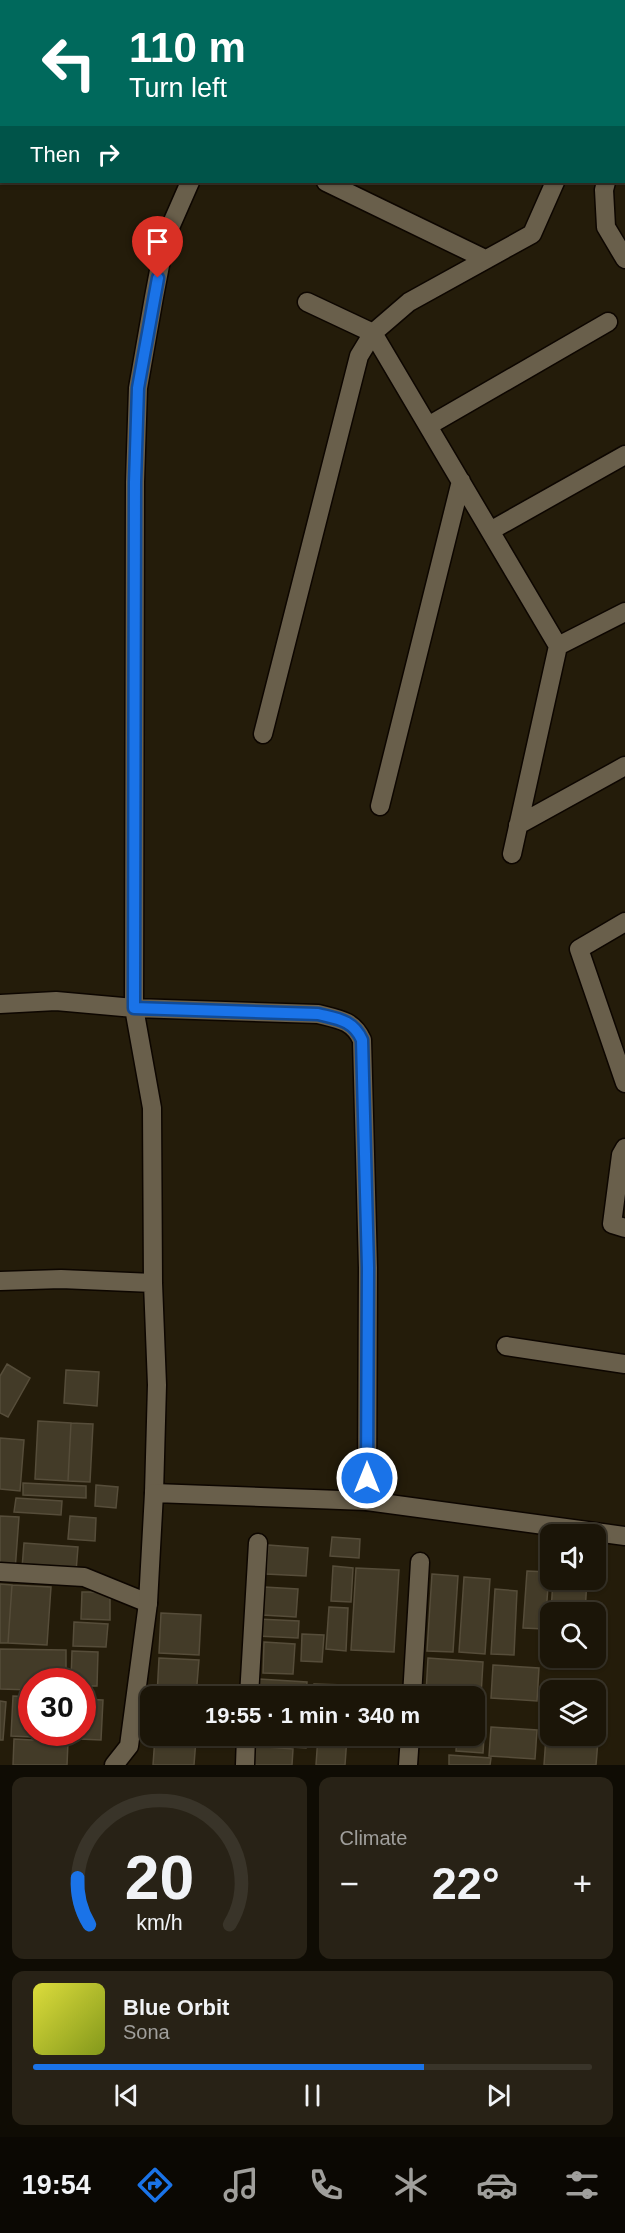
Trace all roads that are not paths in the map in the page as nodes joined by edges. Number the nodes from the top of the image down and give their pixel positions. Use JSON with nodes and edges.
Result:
{"nodes":[{"id":1,"x":190,"y":183,"type":"edge"},
{"id":2,"x":328,"y":183,"type":"edge"},
{"id":3,"x":555,"y":183,"type":"edge"},
{"id":4,"x":606,"y":183,"type":"edge"},
{"id":5,"x":485,"y":259,"type":"junction"},
{"id":6,"x":625,"y":259,"type":"edge"},
{"id":7,"x":307,"y":302,"type":"dead end"},
{"id":8,"x":608,"y":322,"type":"dead end"},
{"id":9,"x":373,"y":333,"type":"junction"},
{"id":10,"x":428,"y":426,"type":"junction"},
{"id":11,"x":625,"y":455,"type":"edge"},
{"id":12,"x":461,"y":481,"type":"junction"},
{"id":13,"x":490,"y":531,"type":"junction"},
{"id":14,"x":625,"y":612,"type":"edge"},
{"id":15,"x":558,"y":646,"type":"junction"},
{"id":16,"x":263,"y":734,"type":"dead end"},
{"id":17,"x":625,"y":766,"type":"edge"},
{"id":18,"x":380,"y":806,"type":"dead end"},
{"id":19,"x":518,"y":825,"type":"junction"},
{"id":20,"x":512,"y":854,"type":"dead end"},
{"id":21,"x":625,"y":922,"type":"edge"},
{"id":22,"x":0,"y":1004,"type":"edge"},
{"id":23,"x":134,"y":1008,"type":"junction"},
{"id":24,"x":625,"y":1083,"type":"edge"},
{"id":25,"x":625,"y":1148,"type":"edge"},
{"id":26,"x":625,"y":1228,"type":"edge"},
{"id":27,"x":0,"y":1281,"type":"edge"},
{"id":28,"x":153,"y":1283,"type":"junction"},
{"id":29,"x":506,"y":1346,"type":"dead end"},
{"id":30,"x":625,"y":1364,"type":"edge"},
{"id":31,"x":154,"y":1493,"type":"junction"},
{"id":32,"x":367,"y":1501,"type":"junction"},
{"id":33,"x":625,"y":1536,"type":"edge"},
{"id":34,"x":258,"y":1544,"type":"dead end"},
{"id":35,"x":420,"y":1562,"type":"dead end"},
{"id":36,"x":0,"y":1572,"type":"edge"},
{"id":37,"x":148,"y":1603,"type":"junction"},
{"id":38,"x":250,"y":1686,"type":"edge"},
{"id":39,"x":413,"y":1686,"type":"edge"},
{"id":40,"x":246,"y":1746,"type":"edge"},
{"id":41,"x":409,"y":1746,"type":"edge"},
{"id":42,"x":114,"y":1765,"type":"edge"},
{"id":43,"x":245,"y":1765,"type":"edge"},
{"id":44,"x":408,"y":1765,"type":"edge"}],
"edges":[{"from":1,"to":23,"type":"street"},
{"from":2,"to":5,"type":"street"},
{"from":3,"to":5,"type":"street"},
{"from":4,"to":6,"type":"street"},
{"from":5,"to":9,"type":"street"},
{"from":7,"to":9,"type":"street"},
{"from":8,"to":10,"type":"street"},
{"from":9,"to":10,"type":"street"},
{"from":9,"to":16,"type":"street"},
{"from":10,"to":12,"type":"street"},
{"from":11,"to":13,"type":"street"},
{"from":12,"to":13,"type":"street"},
{"from":12,"to":18,"type":"street"},
{"from":13,"to":15,"type":"street"},
{"from":14,"to":15,"type":"street"},
{"from":15,"to":19,"type":"street"},
{"from":17,"to":19,"type":"street"},
{"from":19,"to":20,"type":"street"},
{"from":21,"to":24,"type":"street"},
{"from":22,"to":23,"type":"street"},
{"from":23,"to":28,"type":"street"},
{"from":23,"to":32,"type":"street"},
{"from":25,"to":26,"type":"street"},
{"from":27,"to":28,"type":"street"},
{"from":28,"to":31,"type":"street"},
{"from":29,"to":30,"type":"street"},
{"from":31,"to":32,"type":"street"},
{"from":31,"to":37,"type":"street"},
{"from":32,"to":33,"type":"street"},
{"from":34,"to":38,"type":"street"},
{"from":35,"to":39,"type":"street"},
{"from":36,"to":37,"type":"street"},
{"from":37,"to":42,"type":"street"},
{"from":40,"to":43,"type":"street"},
{"from":41,"to":44,"type":"street"}]}
